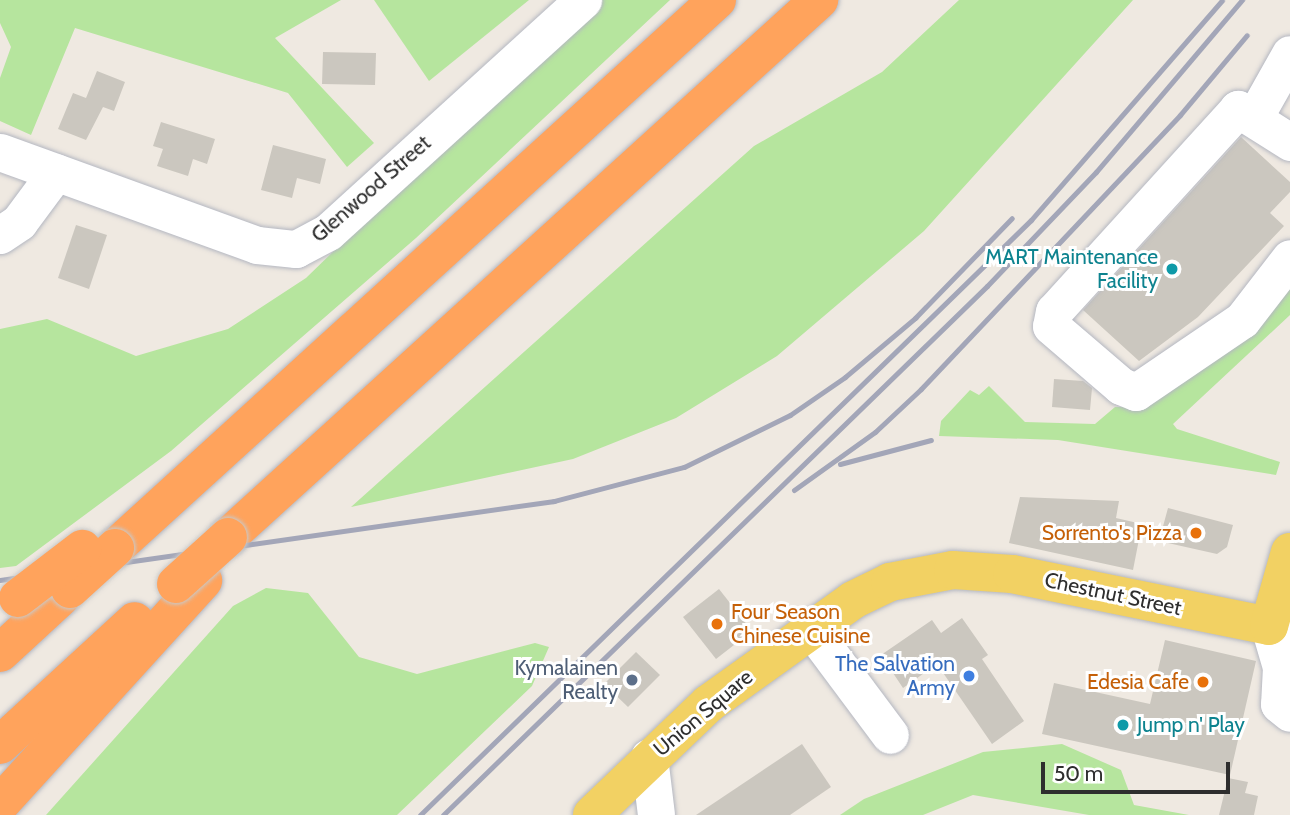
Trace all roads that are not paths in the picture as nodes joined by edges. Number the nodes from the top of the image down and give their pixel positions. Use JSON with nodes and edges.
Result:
{"nodes":[{"id":1,"x":583,"y":0,"type":"edge"},
{"id":2,"x":717,"y":0,"type":"edge"},
{"id":3,"x":819,"y":0,"type":"edge"},
{"id":4,"x":1290,"y":54,"type":"edge"},
{"id":5,"x":1255,"y":117,"type":"junction"},
{"id":6,"x":1290,"y":142,"type":"edge"},
{"id":7,"x":0,"y":152,"type":"edge"},
{"id":8,"x":56,"y":172,"type":"junction"},
{"id":9,"x":0,"y":235,"type":"edge"},
{"id":10,"x":1290,"y":258,"type":"edge"},
{"id":11,"x":98,"y":548,"type":"junction"},
{"id":12,"x":1290,"y":552,"type":"edge"},
{"id":13,"x":935,"y":572,"type":"joint"},
{"id":14,"x":189,"y":583,"type":"junction"},
{"id":15,"x":9,"y":605,"type":"edge"},
{"id":16,"x":811,"y":629,"type":"junction"},
{"id":17,"x":1279,"y":629,"type":"edge"},
{"id":18,"x":0,"y":653,"type":"edge"},
{"id":19,"x":1290,"y":713,"type":"edge"},
{"id":20,"x":890,"y":735,"type":"dead end"},
{"id":21,"x":0,"y":746,"type":"edge"},
{"id":22,"x":649,"y":757,"type":"junction"},
{"id":23,"x":0,"y":804,"type":"edge"},
{"id":24,"x":592,"y":815,"type":"edge"},
{"id":25,"x":656,"y":815,"type":"edge"}],
"edges":[{"from":1,"to":8,"type":"street","name":"Glenwood Street"},
{"from":2,"to":11,"type":"highway"},
{"from":3,"to":14,"type":"highway","bridge":true},
{"from":4,"to":5,"type":"street"},
{"from":5,"to":6,"type":"street"},
{"from":5,"to":10,"type":"street"},
{"from":7,"to":8,"type":"street","name":"Glenwood Street"},
{"from":8,"to":9,"type":"street"},
{"from":11,"to":15,"type":"highway","bridge":true},
{"from":11,"to":18,"type":"highway","bridge":true},
{"from":12,"to":17,"type":"main road"},
{"from":13,"to":16,"type":"main road","name":"Union Square"},
{"from":13,"to":17,"type":"main road","name":"Chestnut Street"},
{"from":14,"to":21,"type":"highway"},
{"from":14,"to":23,"type":"highway"},
{"from":16,"to":20,"type":"street"},
{"from":16,"to":22,"type":"main road","name":"Union Square"},
{"from":17,"to":19,"type":"street"},
{"from":22,"to":24,"type":"main road","name":"Union Square"},
{"from":22,"to":25,"type":"street"}]}
